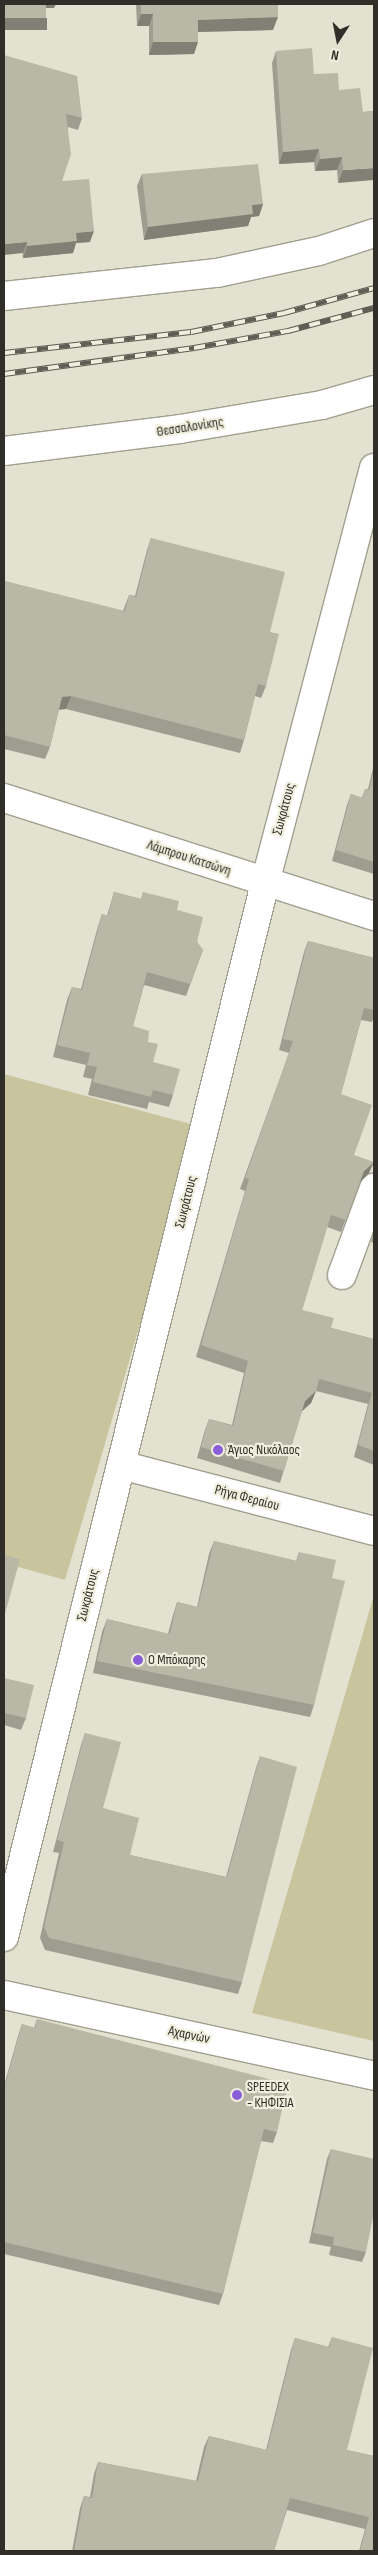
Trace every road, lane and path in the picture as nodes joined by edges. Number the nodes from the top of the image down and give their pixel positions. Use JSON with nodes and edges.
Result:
{"nodes":[{"id":1,"x":374,"y":233,"type":"edge"},
{"id":2,"x":4,"y":296,"type":"edge"},
{"id":3,"x":374,"y":390,"type":"edge"},
{"id":4,"x":4,"y":452,"type":"edge"},
{"id":5,"x":374,"y":468,"type":"edge"},
{"id":6,"x":4,"y":798,"type":"edge"},
{"id":7,"x":265,"y":883,"type":"junction"},
{"id":8,"x":374,"y":916,"type":"edge"},
{"id":9,"x":374,"y":1188,"type":"edge"},
{"id":10,"x":342,"y":1275,"type":"dead end"},
{"id":11,"x":121,"y":1465,"type":"junction"},
{"id":12,"x":374,"y":1531,"type":"edge"},
{"id":13,"x":4,"y":1938,"type":"edge"},
{"id":14,"x":4,"y":1995,"type":"edge"},
{"id":15,"x":374,"y":2076,"type":"edge"}],
"edges":[{"from":1,"to":2,"type":"street"},
{"from":3,"to":4,"type":"street","name":"Θεσσαλονίκης"},
{"from":5,"to":7,"type":"street","name":"Σωκράτους"},
{"from":6,"to":7,"type":"street","name":"Λάμπρου Κατσώνη"},
{"from":7,"to":8,"type":"street","name":"Λάμπρου Κατσώνη"},
{"from":7,"to":11,"type":"street","name":"Σωκράτους"},
{"from":9,"to":10,"type":"street"},
{"from":11,"to":12,"type":"street","name":"Ρήγα Φεραίου"},
{"from":11,"to":13,"type":"street","name":"Σωκράτους"},
{"from":14,"to":15,"type":"street","name":"Αχαρνών"}]}
